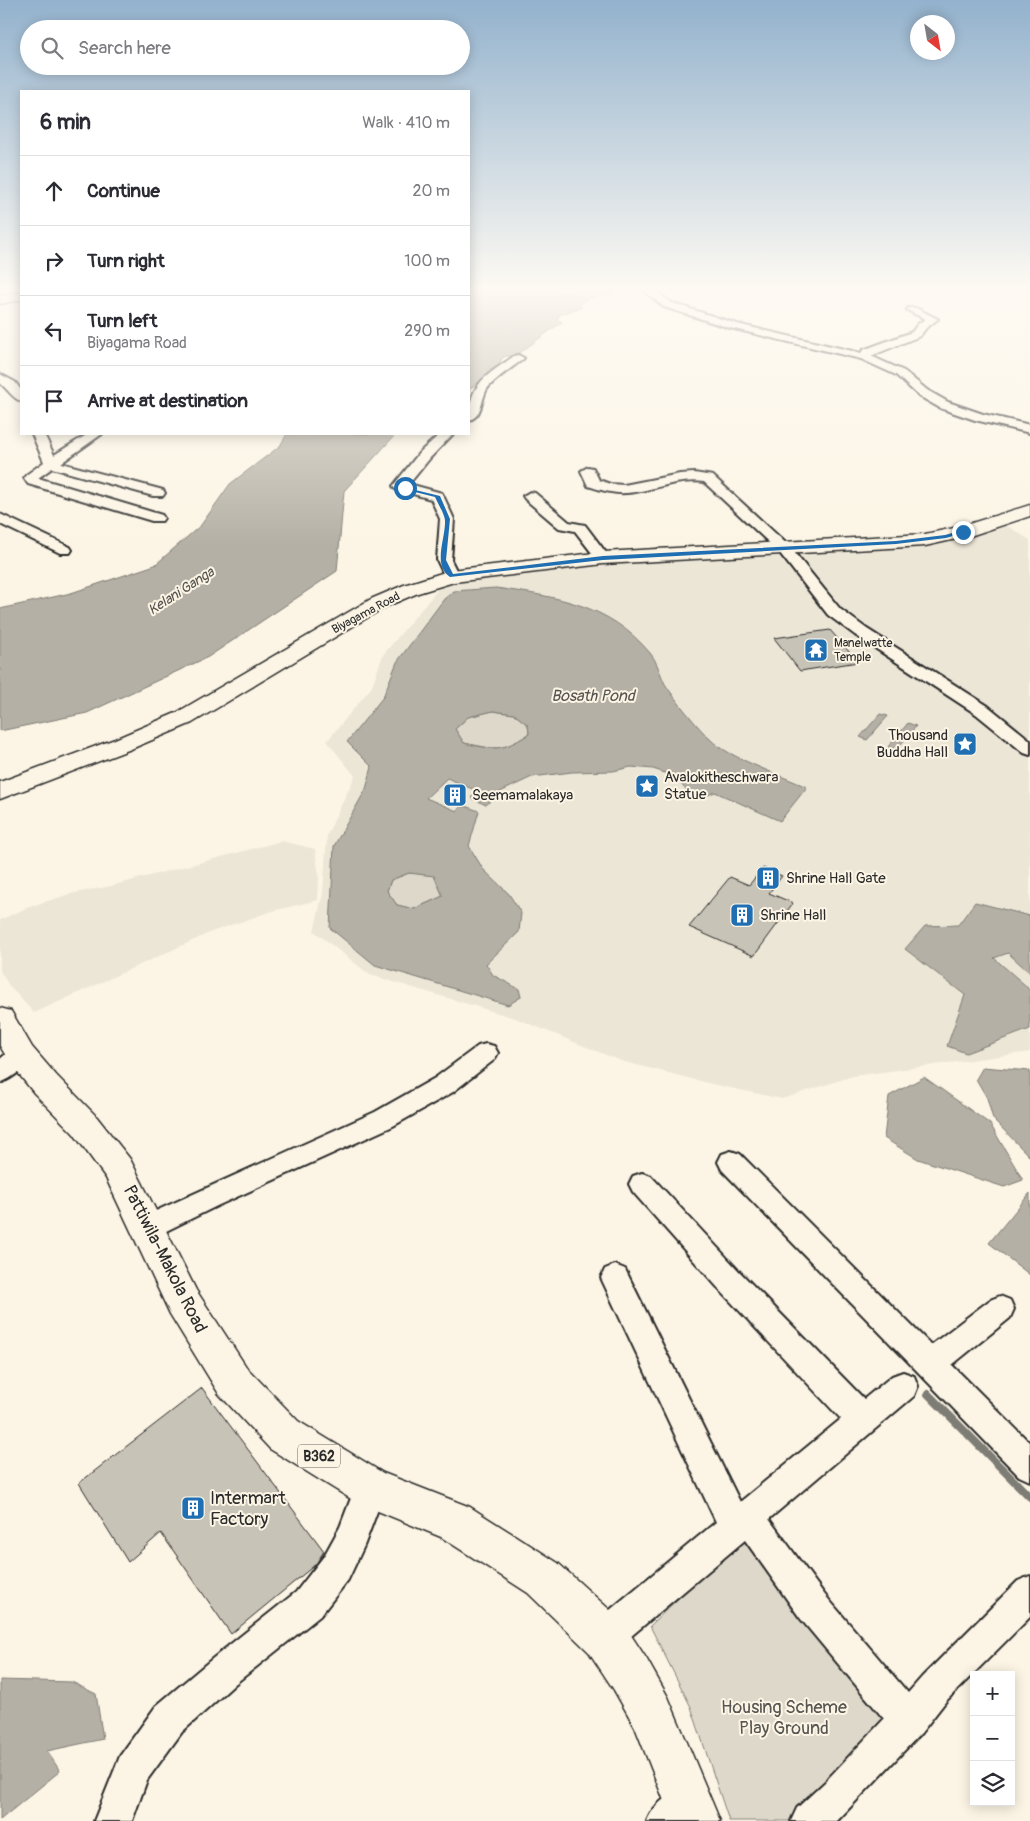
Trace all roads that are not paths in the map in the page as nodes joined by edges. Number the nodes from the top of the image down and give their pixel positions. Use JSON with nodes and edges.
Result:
{"nodes":[{"id":1,"x":495,"y":376,"type":"edge"},
{"id":2,"x":903,"y":376,"type":"edge"},
{"id":3,"x":0,"y":378,"type":"edge"},
{"id":4,"x":20,"y":397,"type":"edge"},
{"id":5,"x":470,"y":415,"type":"edge"},
{"id":6,"x":1030,"y":429,"type":"edge"},
{"id":7,"x":38,"y":435,"type":"edge"},
{"id":8,"x":95,"y":435,"type":"edge"},
{"id":9,"x":446,"y":435,"type":"edge"},
{"id":10,"x":52,"y":464,"type":"junction"},
{"id":11,"x":588,"y":472,"type":"dead end"},
{"id":12,"x":158,"y":493,"type":"dead end"},
{"id":13,"x":530,"y":496,"type":"dead end"},
{"id":14,"x":1030,"y":510,"type":"edge"},
{"id":15,"x":0,"y":518,"type":"edge"},
{"id":16,"x":157,"y":518,"type":"dead end"},
{"id":17,"x":784,"y":549,"type":"junction"},
{"id":18,"x":65,"y":550,"type":"dead end"},
{"id":19,"x":603,"y":558,"type":"junction"},
{"id":20,"x":450,"y":576,"type":"junction"},
{"id":21,"x":1030,"y":749,"type":"edge"},
{"id":22,"x":0,"y":790,"type":"edge"},
{"id":23,"x":0,"y":1019,"type":"edge"},
{"id":24,"x":486,"y":1053,"type":"dead end"},
{"id":25,"x":10,"y":1064,"type":"edge"},
{"id":26,"x":730,"y":1162,"type":"dead end"},
{"id":27,"x":642,"y":1184,"type":"dead end"},
{"id":28,"x":148,"y":1227,"type":"junction"},
{"id":29,"x":615,"y":1278,"type":"dead end"},
{"id":30,"x":1000,"y":1309,"type":"dead end"},
{"id":31,"x":931,"y":1363,"type":"junction"},
{"id":32,"x":903,"y":1386,"type":"dead end"},
{"id":33,"x":862,"y":1419,"type":"junction"},
{"id":34,"x":1029,"y":1462,"type":"edge"},
{"id":35,"x":370,"y":1488,"type":"junction"},
{"id":36,"x":742,"y":1523,"type":"junction"},
{"id":37,"x":1030,"y":1593,"type":"edge"},
{"id":38,"x":605,"y":1636,"type":"junction"},
{"id":39,"x":908,"y":1720,"type":"junction"},
{"id":40,"x":684,"y":1815,"type":"edge"},
{"id":41,"x":113,"y":1821,"type":"edge"},
{"id":42,"x":810,"y":1821,"type":"edge"}],
"edges":[{"from":1,"to":5,"type":"street"},
{"from":2,"to":6,"type":"street"},
{"from":3,"to":4,"type":"street"},
{"from":7,"to":10,"type":"street"},
{"from":8,"to":10,"type":"street"},
{"from":9,"to":20,"type":"street"},
{"from":10,"to":12,"type":"street"},
{"from":10,"to":16,"type":"street"},
{"from":11,"to":17,"type":"street"},
{"from":13,"to":19,"type":"street"},
{"from":14,"to":17,"type":"main road","name":"Biyagama Road"},
{"from":15,"to":18,"type":"street"},
{"from":17,"to":19,"type":"main road","name":"Biyagama Road"},
{"from":17,"to":21,"type":"street"},
{"from":19,"to":20,"type":"main road","name":"Biyagama Road"},
{"from":20,"to":22,"type":"main road","name":"Biyagama Road"},
{"from":23,"to":25,"type":"main road","name":"Pattiwila-Makola Road","number":"B362"},
{"from":24,"to":28,"type":"street"},
{"from":25,"to":28,"type":"main road","name":"Pattiwila-Makola Road","number":"B362"},
{"from":26,"to":31,"type":"street"},
{"from":27,"to":33,"type":"street"},
{"from":28,"to":35,"type":"main road","name":"Pattiwila-Makola Road","number":"B362"},
{"from":29,"to":36,"type":"street"},
{"from":30,"to":31,"type":"street"},
{"from":31,"to":34,"type":"street"},
{"from":32,"to":33,"type":"street"},
{"from":33,"to":36,"type":"street"},
{"from":35,"to":38,"type":"main road","name":"Pattiwila-Makola Road","number":"B362"},
{"from":35,"to":41,"type":"street"},
{"from":36,"to":38,"type":"street"},
{"from":36,"to":39,"type":"street"},
{"from":37,"to":39,"type":"street"},
{"from":38,"to":40,"type":"main road","name":"Pattiwila-Makola Road","number":"B362"},
{"from":39,"to":42,"type":"street"}]}
